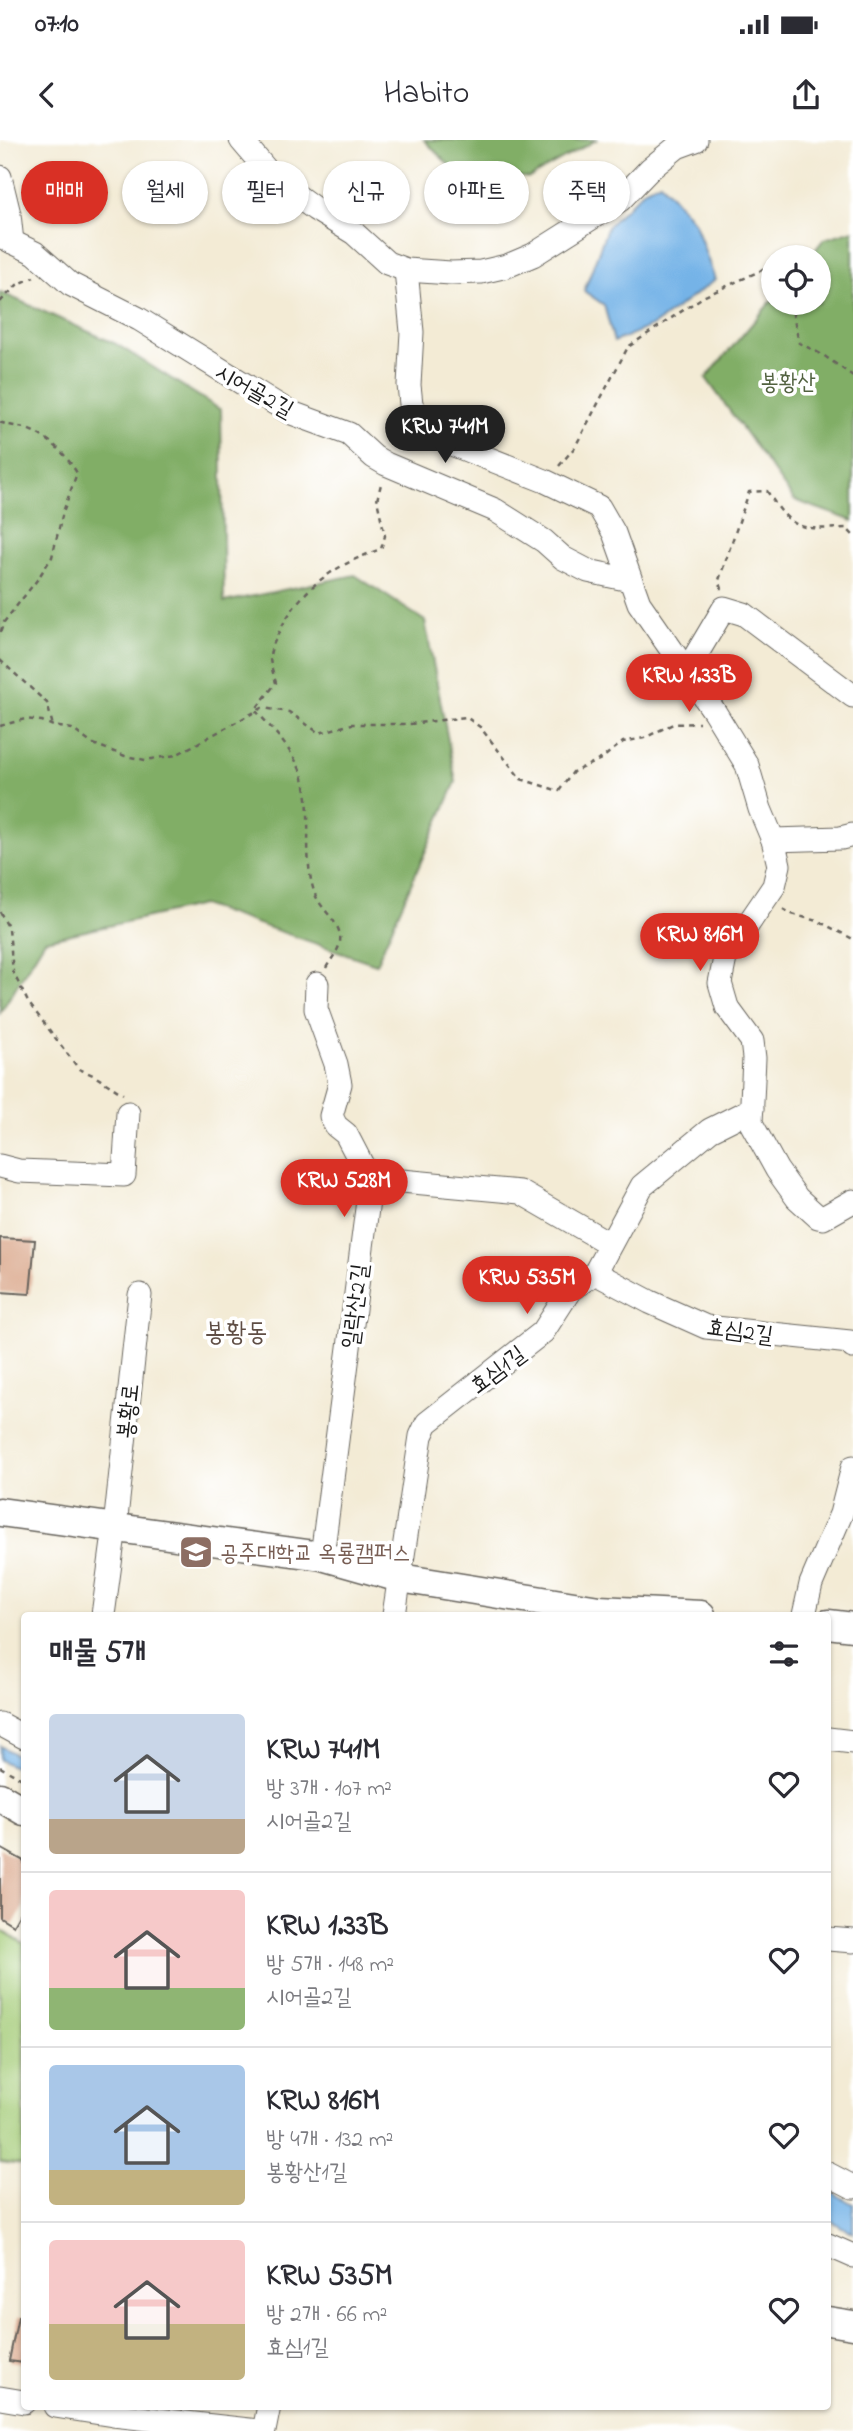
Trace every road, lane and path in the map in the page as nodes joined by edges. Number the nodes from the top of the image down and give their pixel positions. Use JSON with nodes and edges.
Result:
{"nodes":[{"id":1,"x":241,"y":140,"type":"edge"},
{"id":2,"x":696,"y":140,"type":"edge"},
{"id":3,"x":0,"y":177,"type":"edge"},
{"id":4,"x":6,"y":239,"type":"edge"},
{"id":5,"x":52,"y":268,"type":"junction"},
{"id":6,"x":406,"y":270,"type":"junction"},
{"id":7,"x":761,"y":270,"type":"edge"},
{"id":8,"x":0,"y":302,"type":"edge"},
{"id":9,"x":793,"y":315,"type":"edge"},
{"id":10,"x":853,"y":376,"type":"edge"},
{"id":11,"x":0,"y":422,"type":"edge"},
{"id":12,"x":386,"y":464,"type":"junction"},
{"id":13,"x":537,"y":478,"type":"junction"},
{"id":14,"x":853,"y":535,"type":"edge"},
{"id":15,"x":630,"y":580,"type":"junction"},
{"id":16,"x":729,"y":609,"type":"junction"},
{"id":17,"x":0,"y":633,"type":"edge"},
{"id":18,"x":0,"y":660,"type":"edge"},
{"id":19,"x":686,"y":672,"type":"junction"},
{"id":20,"x":853,"y":696,"type":"edge"},
{"id":21,"x":256,"y":711,"type":"junction"},
{"id":22,"x":721,"y":722,"type":"junction"},
{"id":23,"x":0,"y":726,"type":"edge"},
{"id":24,"x":53,"y":726,"type":"junction"},
{"id":25,"x":853,"y":835,"type":"edge"},
{"id":26,"x":773,"y":840,"type":"junction"},
{"id":27,"x":765,"y":900,"type":"junction"},
{"id":28,"x":0,"y":912,"type":"edge"},
{"id":29,"x":853,"y":939,"type":"edge"},
{"id":30,"x":317,"y":984,"type":"joint"},
{"id":31,"x":752,"y":1109,"type":"junction"},
{"id":32,"x":128,"y":1113,"type":"joint"},
{"id":33,"x":0,"y":1166,"type":"edge"},
{"id":34,"x":372,"y":1184,"type":"junction"},
{"id":35,"x":853,"y":1201,"type":"edge"},
{"id":36,"x":610,"y":1244,"type":"junction"},
{"id":37,"x":595,"y":1273,"type":"junction"},
{"id":38,"x":140,"y":1295,"type":"dead end"},
{"id":39,"x":853,"y":1347,"type":"edge"},
{"id":40,"x":853,"y":1466,"type":"edge"},
{"id":41,"x":0,"y":1512,"type":"edge"},
{"id":42,"x":115,"y":1527,"type":"junction"},
{"id":43,"x":322,"y":1556,"type":"junction"},
{"id":44,"x":400,"y":1578,"type":"junction"},
{"id":45,"x":103,"y":1612,"type":"edge"},
{"id":46,"x":394,"y":1612,"type":"edge"},
{"id":47,"x":640,"y":1612,"type":"edge"},
{"id":48,"x":805,"y":1612,"type":"edge"},
{"id":49,"x":831,"y":1624,"type":"edge"},
{"id":50,"x":853,"y":1627,"type":"edge"},
{"id":51,"x":0,"y":1724,"type":"edge"},
{"id":52,"x":21,"y":1735,"type":"edge"},
{"id":53,"x":831,"y":1739,"type":"edge"},
{"id":54,"x":853,"y":1742,"type":"edge"},
{"id":55,"x":0,"y":1767,"type":"edge"},
{"id":56,"x":21,"y":1778,"type":"edge"},
{"id":57,"x":0,"y":1797,"type":"edge"},
{"id":58,"x":21,"y":1809,"type":"edge"},
{"id":59,"x":831,"y":1939,"type":"edge"},
{"id":60,"x":853,"y":1941,"type":"edge"},
{"id":61,"x":831,"y":2176,"type":"edge"},
{"id":62,"x":853,"y":2187,"type":"edge"},
{"id":63,"x":831,"y":2246,"type":"edge"},
{"id":64,"x":853,"y":2256,"type":"edge"},
{"id":65,"x":831,"y":2321,"type":"edge"},
{"id":66,"x":853,"y":2325,"type":"edge"},
{"id":67,"x":0,"y":2398,"type":"edge"},
{"id":68,"x":21,"y":2402,"type":"edge"},
{"id":69,"x":81,"y":2410,"type":"edge"},
{"id":70,"x":268,"y":2410,"type":"edge"},
{"id":71,"x":258,"y":2431,"type":"edge"},
{"id":72,"x":264,"y":2431,"type":"edge"}],
"edges":[{"from":1,"to":6,"type":"street"},
{"from":2,"to":6,"type":"street"},
{"from":3,"to":4,"type":"street"},
{"from":4,"to":5,"type":"street","name":"시어골2길"},
{"from":5,"to":8,"type":"path"},
{"from":5,"to":12,"type":"street","name":"시어골2길"},
{"from":6,"to":13,"type":"street"},
{"from":7,"to":13,"type":"path"},
{"from":9,"to":10,"type":"path"},
{"from":11,"to":17,"type":"path"},
{"from":12,"to":15,"type":"street","name":"시어골2길"},
{"from":12,"to":21,"type":"path"},
{"from":13,"to":15,"type":"street"},
{"from":14,"to":16,"type":"path"},
{"from":15,"to":19,"type":"street"},
{"from":16,"to":19,"type":"street"},
{"from":16,"to":20,"type":"street"},
{"from":18,"to":24,"type":"path"},
{"from":19,"to":22,"type":"street"},
{"from":21,"to":22,"type":"path"},
{"from":21,"to":24,"type":"path"},
{"from":21,"to":30,"type":"path"},
{"from":22,"to":26,"type":"street"},
{"from":23,"to":24,"type":"path"},
{"from":25,"to":26,"type":"street"},
{"from":26,"to":27,"type":"street"},
{"from":27,"to":29,"type":"path"},
{"from":27,"to":31,"type":"street"},
{"from":28,"to":32,"type":"path"},
{"from":30,"to":34,"type":"street"},
{"from":31,"to":35,"type":"street"},
{"from":31,"to":36,"type":"street","name":"효심1길"},
{"from":32,"to":33,"type":"street"},
{"from":34,"to":36,"type":"street"},
{"from":34,"to":43,"type":"street","name":"일락산2길"},
{"from":36,"to":37,"type":"street","name":"효심1길"},
{"from":37,"to":39,"type":"street","name":"효심2길"},
{"from":37,"to":44,"type":"street","name":"효심1길"},
{"from":38,"to":42,"type":"street","name":"봉황로"},
{"from":40,"to":48,"type":"street"},
{"from":41,"to":42,"type":"main road"},
{"from":42,"to":43,"type":"main road"},
{"from":42,"to":45,"type":"street","name":"봉황로"},
{"from":43,"to":44,"type":"main road"},
{"from":44,"to":46,"type":"street","name":"효심1길"},
{"from":44,"to":47,"type":"main road"},
{"from":49,"to":50,"type":"main road"},
{"from":51,"to":52,"type":"street"},
{"from":53,"to":54,"type":"street"},
{"from":55,"to":56,"type":"path"},
{"from":57,"to":58,"type":"main road"},
{"from":59,"to":60,"type":"street"},
{"from":61,"to":62,"type":"street"},
{"from":63,"to":64,"type":"street"},
{"from":65,"to":66,"type":"main road"},
{"from":67,"to":68,"type":"street"},
{"from":69,"to":71,"type":"street"},
{"from":70,"to":72,"type":"street"}]}
